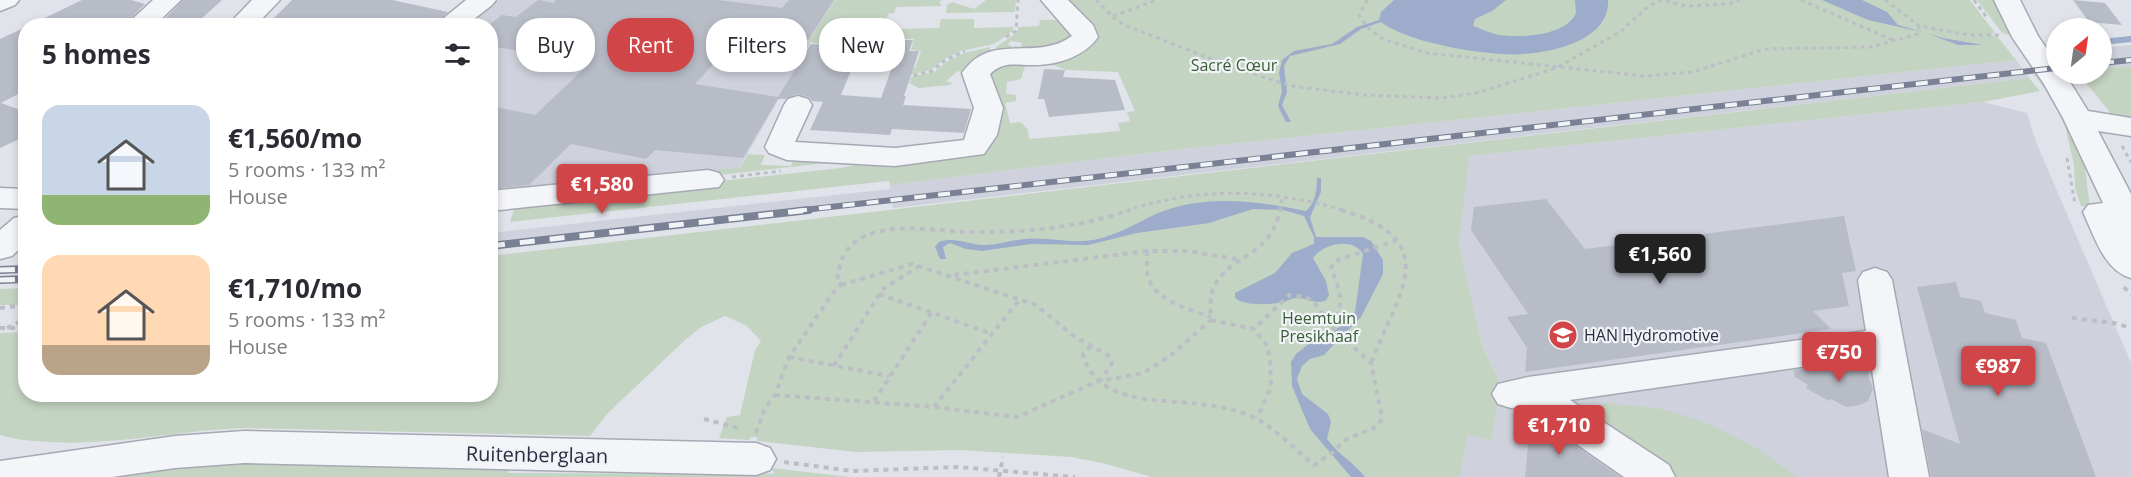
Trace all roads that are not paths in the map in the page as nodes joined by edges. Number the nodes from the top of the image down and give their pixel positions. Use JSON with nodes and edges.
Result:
{"nodes":[{"id":1,"x":6,"y":0,"type":"edge"},
{"id":2,"x":168,"y":0,"type":"edge"},
{"id":3,"x":248,"y":0,"type":"edge"},
{"id":4,"x":267,"y":0,"type":"edge"},
{"id":5,"x":445,"y":0,"type":"edge"},
{"id":6,"x":1054,"y":0,"type":"edge"},
{"id":7,"x":2007,"y":0,"type":"edge"},
{"id":8,"x":0,"y":3,"type":"edge"},
{"id":9,"x":479,"y":3,"type":"edge"},
{"id":10,"x":147,"y":18,"type":"edge"},
{"id":11,"x":229,"y":18,"type":"edge"},
{"id":12,"x":248,"y":18,"type":"edge"},
{"id":13,"x":458,"y":18,"type":"edge"},
{"id":14,"x":798,"y":105,"type":"dead end"},
{"id":15,"x":2078,"y":118,"type":"junction"},
{"id":16,"x":2128,"y":128,"type":"edge"},
{"id":17,"x":708,"y":180,"type":"dead end"},
{"id":18,"x":0,"y":198,"type":"edge"},
{"id":19,"x":18,"y":199,"type":"edge"},
{"id":20,"x":498,"y":200,"type":"edge"},
{"id":21,"x":18,"y":214,"type":"edge"},
{"id":22,"x":2113,"y":218,"type":"edge"},
{"id":23,"x":0,"y":230,"type":"edge"},
{"id":24,"x":18,"y":232,"type":"edge"},
{"id":25,"x":0,"y":248,"type":"edge"},
{"id":26,"x":2124,"y":273,"type":"edge"},
{"id":27,"x":1875,"y":280,"type":"dead end"},
{"id":28,"x":1887,"y":341,"type":"junction"},
{"id":29,"x":756,"y":442,"type":"road end"},
{"id":30,"x":683,"y":468,"type":"edge"},
{"id":31,"x":0,"y":477,"type":"edge"},
{"id":32,"x":1655,"y":477,"type":"edge"},
{"id":33,"x":1909,"y":477,"type":"edge"}],
"edges":[{"from":1,"to":8,"type":"street"},
{"from":2,"to":10,"type":"street"},
{"from":3,"to":11,"type":"street"},
{"from":4,"to":12,"type":"street"},
{"from":5,"to":9,"type":"street"},
{"from":6,"to":14,"type":"street"},
{"from":7,"to":15,"type":"street"},
{"from":9,"to":13,"type":"street"},
{"from":15,"to":16,"type":"street"},
{"from":15,"to":22,"type":"street"},
{"from":17,"to":20,"type":"street"},
{"from":18,"to":19,"type":"street"},
{"from":21,"to":23,"type":"street"},
{"from":22,"to":26,"type":"street"},
{"from":24,"to":25,"type":"street"},
{"from":27,"to":28,"type":"street"},
{"from":28,"to":32,"type":"street"},
{"from":28,"to":33,"type":"street"},
{"from":29,"to":30,"type":"street","name":"Ruitenberglaan"},
{"from":30,"to":31,"type":"street","name":"Ruitenberglaan"}]}
